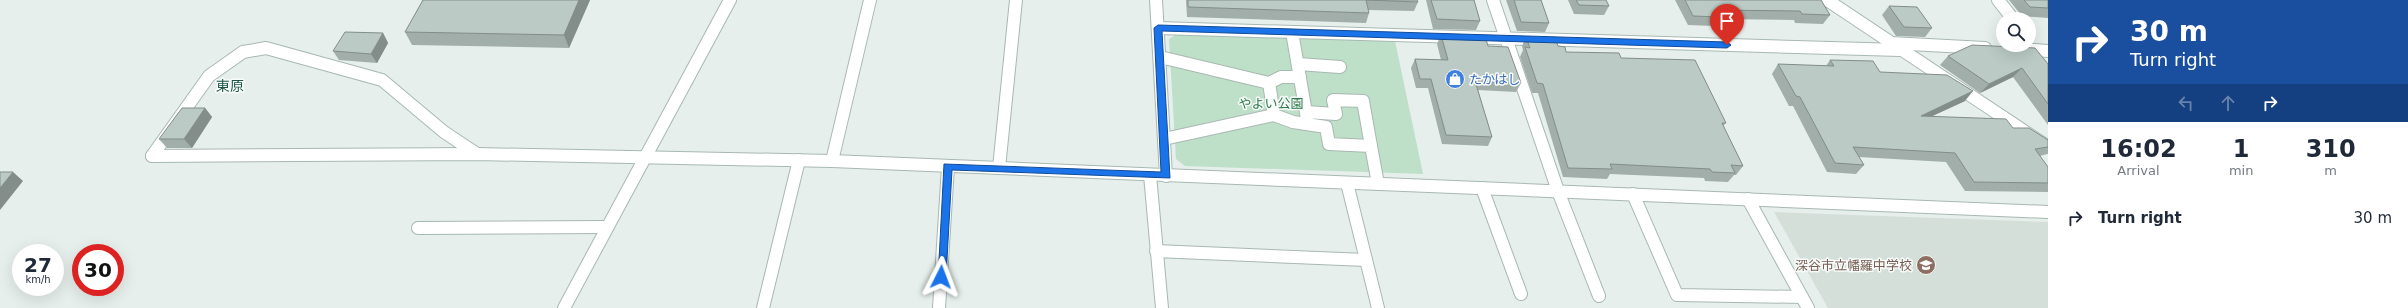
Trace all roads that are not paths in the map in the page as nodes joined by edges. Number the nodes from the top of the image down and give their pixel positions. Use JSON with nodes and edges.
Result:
{"nodes":[{"id":1,"x":730,"y":0,"type":"edge"},
{"id":2,"x":870,"y":0,"type":"edge"},
{"id":3,"x":1016,"y":0,"type":"edge"},
{"id":4,"x":1156,"y":0,"type":"edge"},
{"id":5,"x":1493,"y":0,"type":"edge"},
{"id":6,"x":1827,"y":0,"type":"edge"},
{"id":7,"x":1998,"y":0,"type":"edge"},
{"id":8,"x":2007,"y":12,"type":"edge"},
{"id":9,"x":1158,"y":28,"type":"junction"},
{"id":10,"x":1292,"y":32,"type":"junction"},
{"id":11,"x":1506,"y":38,"type":"junction"},
{"id":12,"x":1890,"y":44,"type":"junction"},
{"id":13,"x":1900,"y":50,"type":"junction"},
{"id":14,"x":2042,"y":50,"type":"edge"},
{"id":15,"x":1160,"y":57,"type":"junction"},
{"id":16,"x":1298,"y":64,"type":"junction"},
{"id":17,"x":1340,"y":67,"type":"dead end"},
{"id":18,"x":1300,"y":78,"type":"junction"},
{"id":19,"x":1269,"y":83,"type":"junction"},
{"id":20,"x":1336,"y":114,"type":"junction"},
{"id":21,"x":1274,"y":115,"type":"junction"},
{"id":22,"x":1307,"y":118,"type":"junction"},
{"id":23,"x":1326,"y":127,"type":"junction"},
{"id":24,"x":1164,"y":139,"type":"junction"},
{"id":25,"x":1371,"y":146,"type":"junction"},
{"id":26,"x":2048,"y":147,"type":"edge"},
{"id":27,"x":478,"y":154,"type":"junction"},
{"id":28,"x":645,"y":156,"type":"junction"},
{"id":29,"x":799,"y":160,"type":"junction"},
{"id":30,"x":832,"y":161,"type":"junction"},
{"id":31,"x":948,"y":167,"type":"junction"},
{"id":32,"x":999,"y":168,"type":"junction"},
{"id":33,"x":1150,"y":175,"type":"junction"},
{"id":34,"x":1166,"y":176,"type":"junction"},
{"id":35,"x":1347,"y":183,"type":"junction"},
{"id":36,"x":1378,"y":184,"type":"junction"},
{"id":37,"x":1482,"y":188,"type":"junction"},
{"id":38,"x":1558,"y":191,"type":"junction"},
{"id":39,"x":1633,"y":194,"type":"junction"},
{"id":40,"x":1748,"y":199,"type":"junction"},
{"id":41,"x":2048,"y":212,"type":"edge"},
{"id":42,"x":607,"y":227,"type":"junction"},
{"id":43,"x":418,"y":228,"type":"dead end"},
{"id":44,"x":1156,"y":251,"type":"junction"},
{"id":45,"x":1366,"y":260,"type":"junction"},
{"id":46,"x":1521,"y":294,"type":"dead end"},
{"id":47,"x":1599,"y":296,"type":"dead end"},
{"id":48,"x":1805,"y":303,"type":"edge"},
{"id":49,"x":564,"y":308,"type":"edge"},
{"id":50,"x":763,"y":308,"type":"edge"},
{"id":51,"x":939,"y":308,"type":"edge"},
{"id":52,"x":1162,"y":308,"type":"edge"},
{"id":53,"x":1378,"y":308,"type":"edge"}],
"edges":[{"from":1,"to":28,"type":"street"},
{"from":2,"to":30,"type":"street"},
{"from":3,"to":32,"type":"street"},
{"from":4,"to":9,"type":"street"},
{"from":5,"to":11,"type":"street"},
{"from":6,"to":12,"type":"street"},
{"from":7,"to":8,"type":"street"},
{"from":9,"to":10,"type":"street"},
{"from":9,"to":15,"type":"street"},
{"from":10,"to":11,"type":"street"},
{"from":10,"to":16,"type":"street"},
{"from":11,"to":13,"type":"street"},
{"from":11,"to":38,"type":"street"},
{"from":12,"to":13,"type":"street"},
{"from":12,"to":14,"type":"street"},
{"from":13,"to":26,"type":"street"},
{"from":15,"to":19,"type":"street"},
{"from":15,"to":24,"type":"street"},
{"from":16,"to":17,"type":"street"},
{"from":16,"to":18,"type":"street"},
{"from":18,"to":19,"type":"street"},
{"from":18,"to":22,"type":"street"},
{"from":19,"to":21,"type":"street"},
{"from":20,"to":22,"type":"street"},
{"from":20,"to":23,"type":"street"},
{"from":20,"to":25,"type":"street"},
{"from":21,"to":22,"type":"street"},
{"from":21,"to":24,"type":"street"},
{"from":22,"to":23,"type":"street"},
{"from":23,"to":25,"type":"street"},
{"from":24,"to":34,"type":"street"},
{"from":25,"to":36,"type":"street"},
{"from":27,"to":27,"type":"street"},
{"from":27,"to":28,"type":"street"},
{"from":28,"to":29,"type":"street"},
{"from":28,"to":42,"type":"street"},
{"from":29,"to":30,"type":"street"},
{"from":29,"to":50,"type":"street"},
{"from":30,"to":31,"type":"street"},
{"from":31,"to":32,"type":"street"},
{"from":31,"to":51,"type":"street"},
{"from":32,"to":33,"type":"street"},
{"from":33,"to":34,"type":"street"},
{"from":33,"to":44,"type":"street"},
{"from":34,"to":35,"type":"street"},
{"from":35,"to":36,"type":"street"},
{"from":35,"to":45,"type":"street"},
{"from":36,"to":37,"type":"street"},
{"from":37,"to":38,"type":"street"},
{"from":37,"to":46,"type":"street"},
{"from":38,"to":39,"type":"street"},
{"from":38,"to":47,"type":"street"},
{"from":39,"to":40,"type":"street"},
{"from":39,"to":48,"type":"street"},
{"from":40,"to":41,"type":"street"},
{"from":40,"to":48,"type":"street"},
{"from":42,"to":43,"type":"street"},
{"from":42,"to":49,"type":"street"},
{"from":44,"to":45,"type":"street"},
{"from":44,"to":52,"type":"street"},
{"from":45,"to":53,"type":"street"}]}
